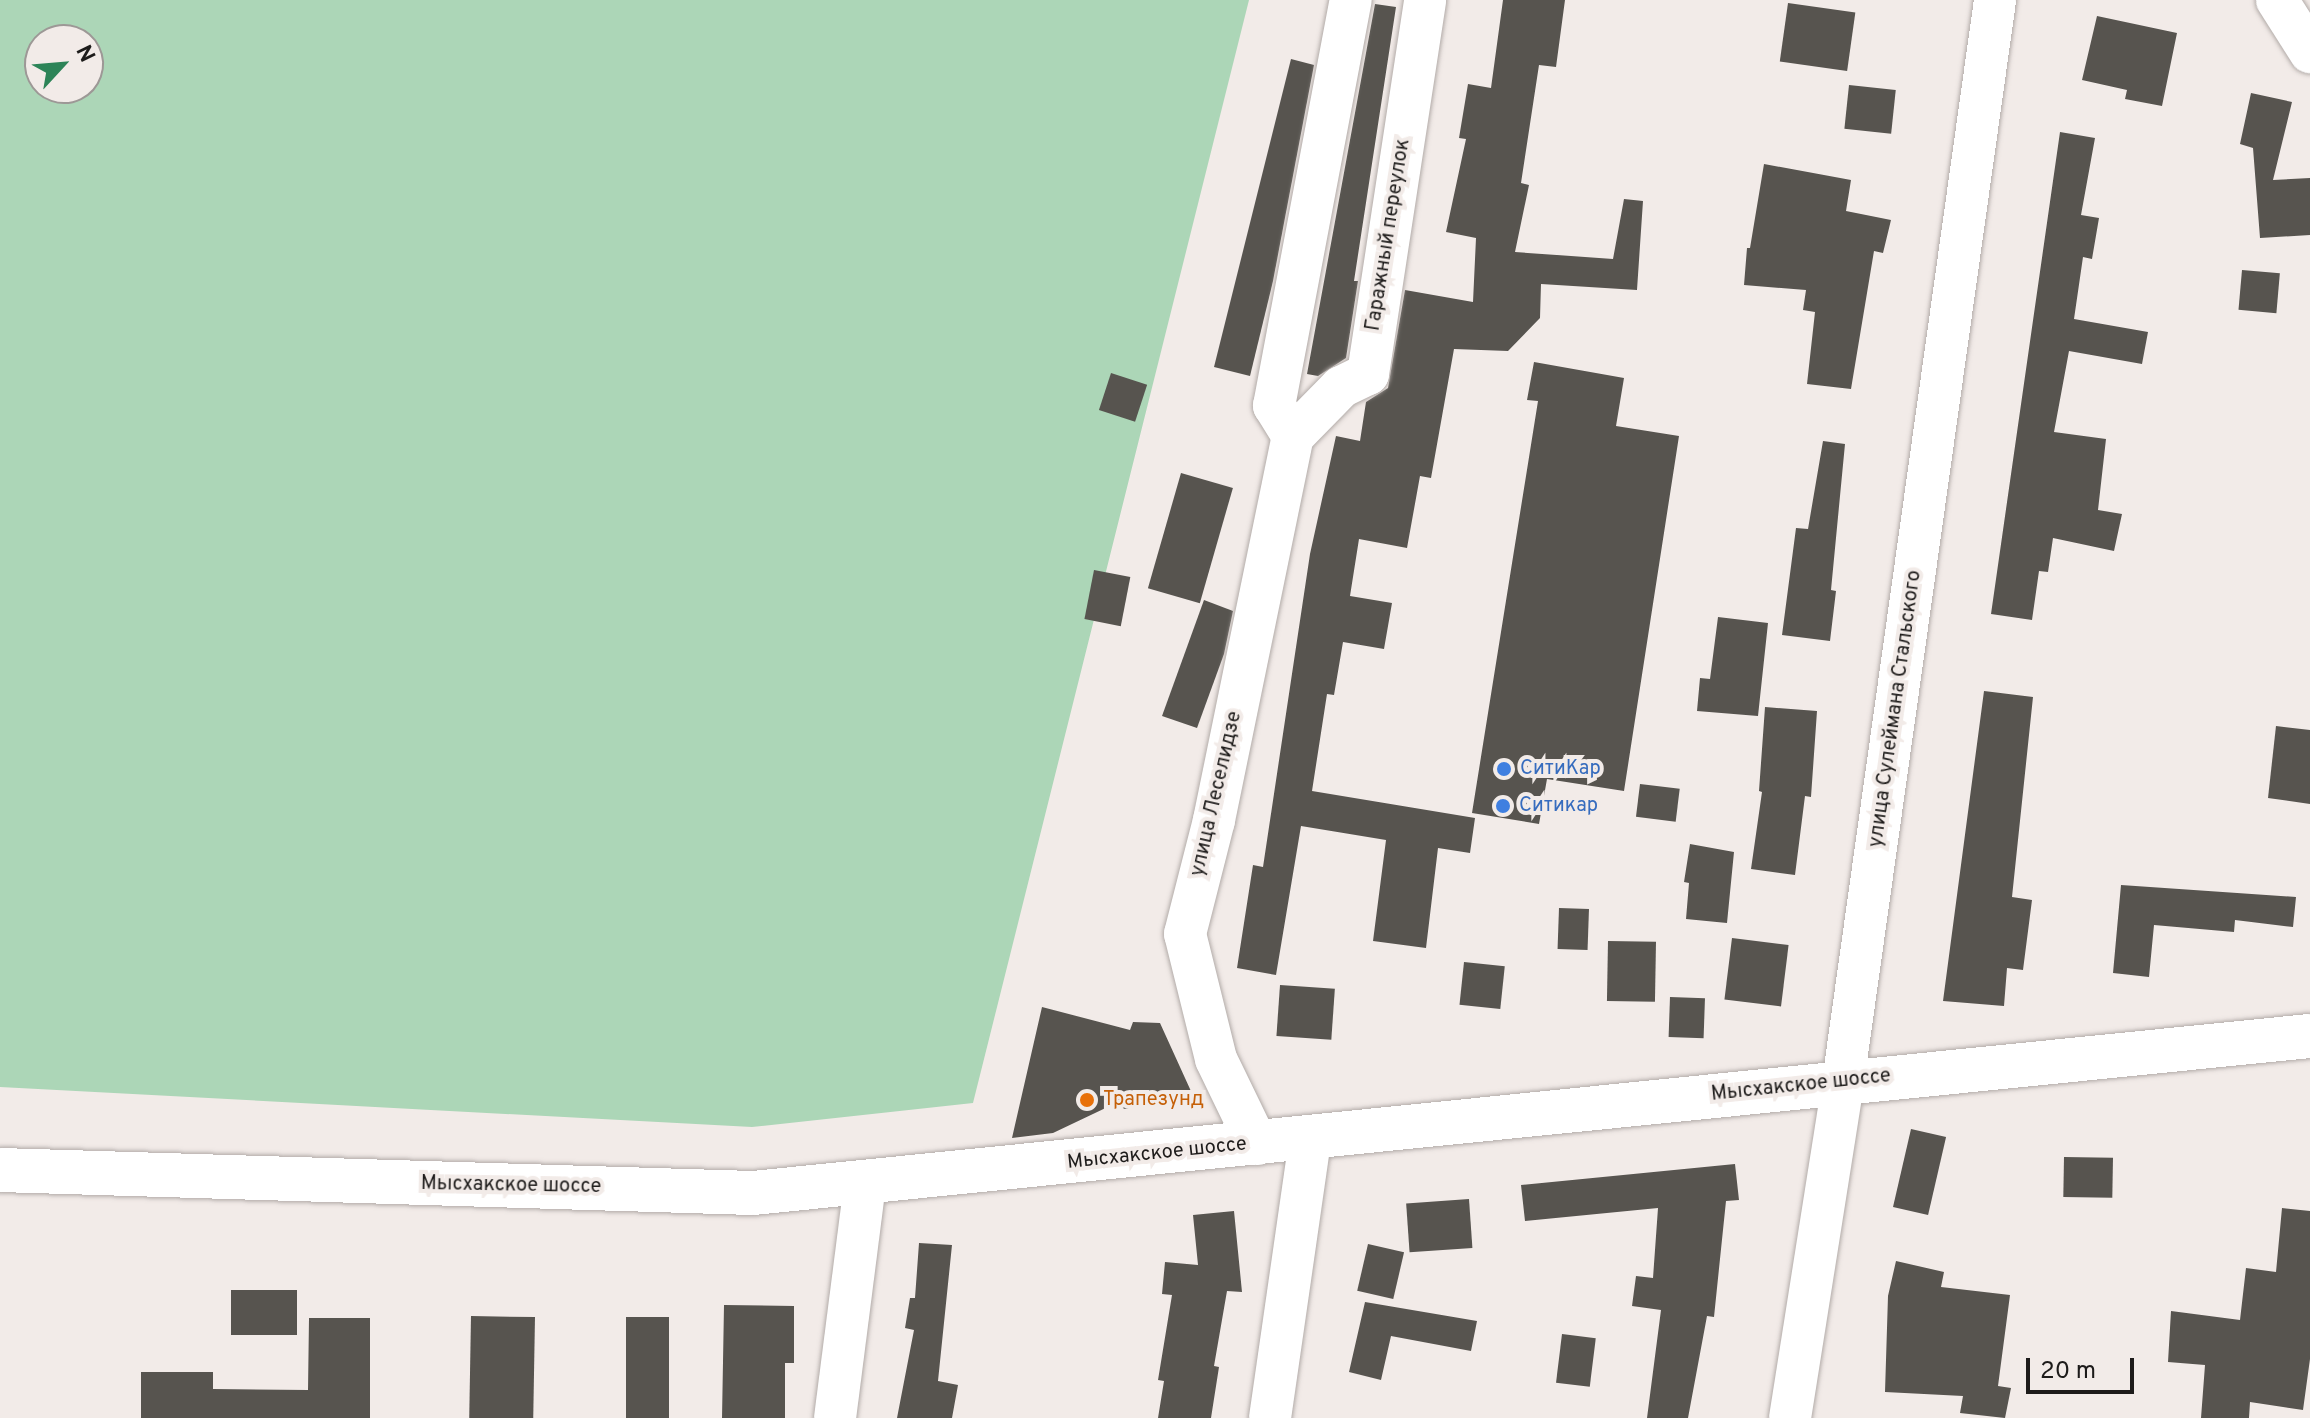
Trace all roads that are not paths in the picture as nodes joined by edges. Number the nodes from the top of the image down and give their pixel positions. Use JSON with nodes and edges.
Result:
{"nodes":[{"id":1,"x":1351,"y":0,"type":"edge"},
{"id":2,"x":1425,"y":0,"type":"edge"},
{"id":3,"x":1995,"y":0,"type":"edge"},
{"id":4,"x":2277,"y":0,"type":"edge"},
{"id":5,"x":2310,"y":52,"type":"edge"},
{"id":6,"x":1293,"y":436,"type":"junction"},
{"id":7,"x":2310,"y":1036,"type":"edge"},
{"id":8,"x":1843,"y":1082,"type":"junction"},
{"id":9,"x":1310,"y":1139,"type":"junction"},
{"id":10,"x":1257,"y":1144,"type":"junction"},
{"id":11,"x":0,"y":1170,"type":"edge"},
{"id":12,"x":865,"y":1183,"type":"junction"},
{"id":13,"x":835,"y":1418,"type":"edge"},
{"id":14,"x":1270,"y":1418,"type":"edge"},
{"id":15,"x":1790,"y":1418,"type":"edge"}],
"edges":[{"from":1,"to":6,"type":"street"},
{"from":2,"to":6,"type":"street","name":"Гаражный переулок"},
{"from":3,"to":8,"type":"street","name":"улица Сулеймана Стальского"},
{"from":4,"to":5,"type":"street"},
{"from":6,"to":10,"type":"street","name":"улица Леселидзе"},
{"from":7,"to":8,"type":"street","name":"Мысхакское шоссе"},
{"from":8,"to":9,"type":"street","name":"Мысхакское шоссе"},
{"from":8,"to":15,"type":"street","name":"улица Сулеймана Стальского"},
{"from":9,"to":10,"type":"street","name":"Мысхакское шоссе"},
{"from":9,"to":14,"type":"street"},
{"from":10,"to":12,"type":"street","name":"Мысхакское шоссе"},
{"from":11,"to":12,"type":"street","name":"Мысхакское шоссе"},
{"from":12,"to":13,"type":"street"}]}
